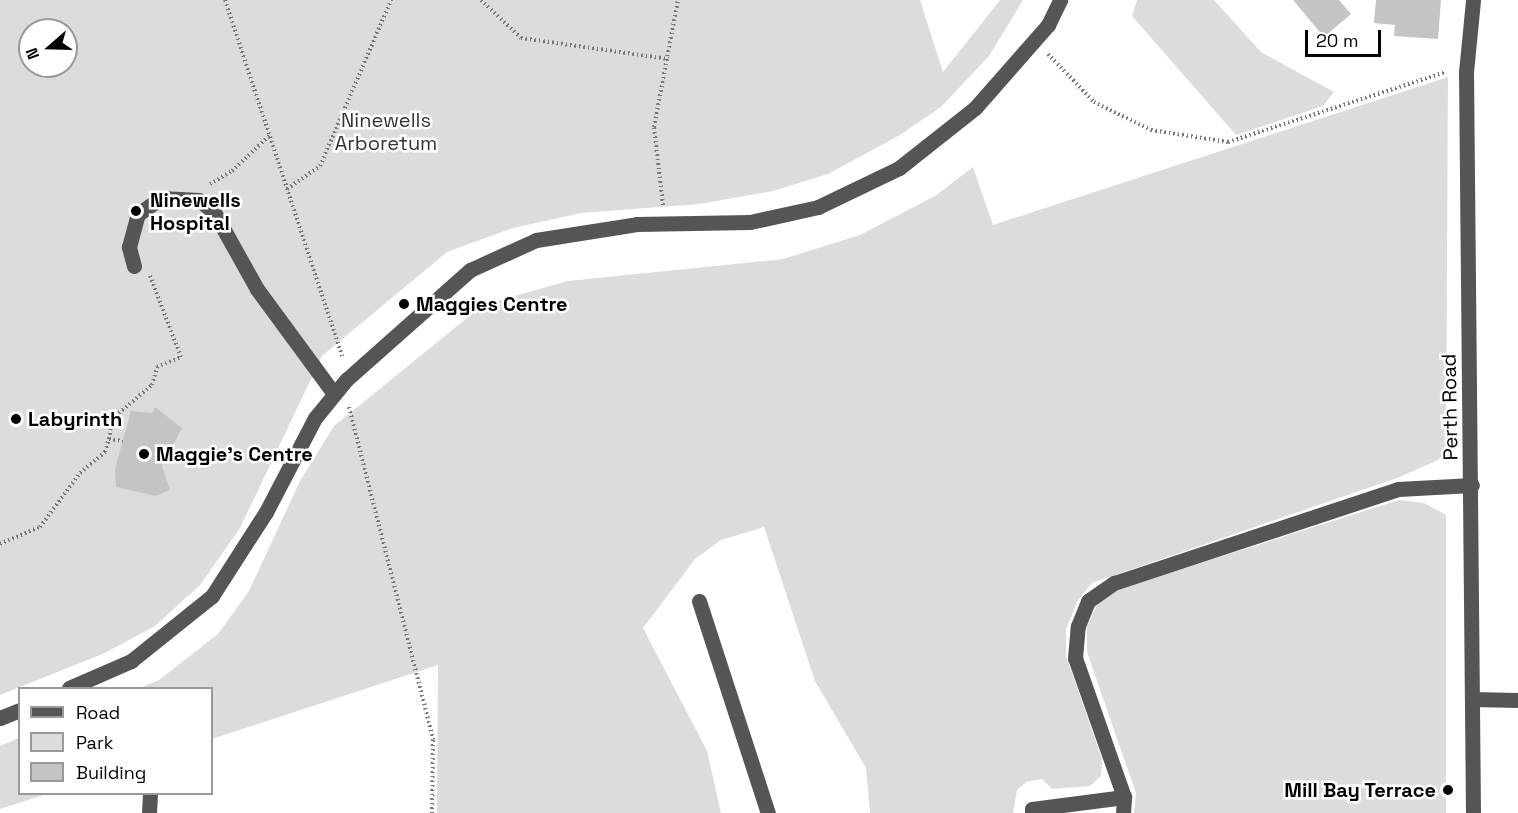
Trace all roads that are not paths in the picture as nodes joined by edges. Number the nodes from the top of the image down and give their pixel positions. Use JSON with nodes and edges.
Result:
{"nodes":[{"id":1,"x":1060,"y":0,"type":"edge"},
{"id":2,"x":1473,"y":0,"type":"edge"},
{"id":3,"x":140,"y":267,"type":"road end"},
{"id":4,"x":342,"y":386,"type":"junction"},
{"id":5,"x":1472,"y":485,"type":"junction"},
{"id":6,"x":699,"y":601,"type":"dead end"},
{"id":7,"x":71,"y":687,"type":"edge"},
{"id":8,"x":1472,"y":699,"type":"junction"},
{"id":9,"x":1518,"y":700,"type":"edge"},
{"id":10,"x":18,"y":711,"type":"edge"},
{"id":11,"x":0,"y":718,"type":"edge"},
{"id":12,"x":150,"y":795,"type":"edge"},
{"id":13,"x":1124,"y":797,"type":"junction"},
{"id":14,"x":149,"y":813,"type":"edge"},
{"id":15,"x":768,"y":813,"type":"edge"},
{"id":16,"x":1032,"y":813,"type":"edge"},
{"id":17,"x":1123,"y":813,"type":"edge"},
{"id":18,"x":1473,"y":813,"type":"edge"}],
"edges":[{"from":1,"to":4,"type":"street"},
{"from":2,"to":5,"type":"street","name":"Perth Road"},
{"from":3,"to":4,"type":"street"},
{"from":4,"to":7,"type":"street"},
{"from":5,"to":8,"type":"street","name":"Perth Road"},
{"from":5,"to":13,"type":"street"},
{"from":6,"to":15,"type":"street"},
{"from":8,"to":9,"type":"street"},
{"from":8,"to":18,"type":"street","name":"Perth Road"},
{"from":10,"to":11,"type":"street"},
{"from":12,"to":14,"type":"street"},
{"from":13,"to":16,"type":"street"},
{"from":13,"to":17,"type":"street"}]}
